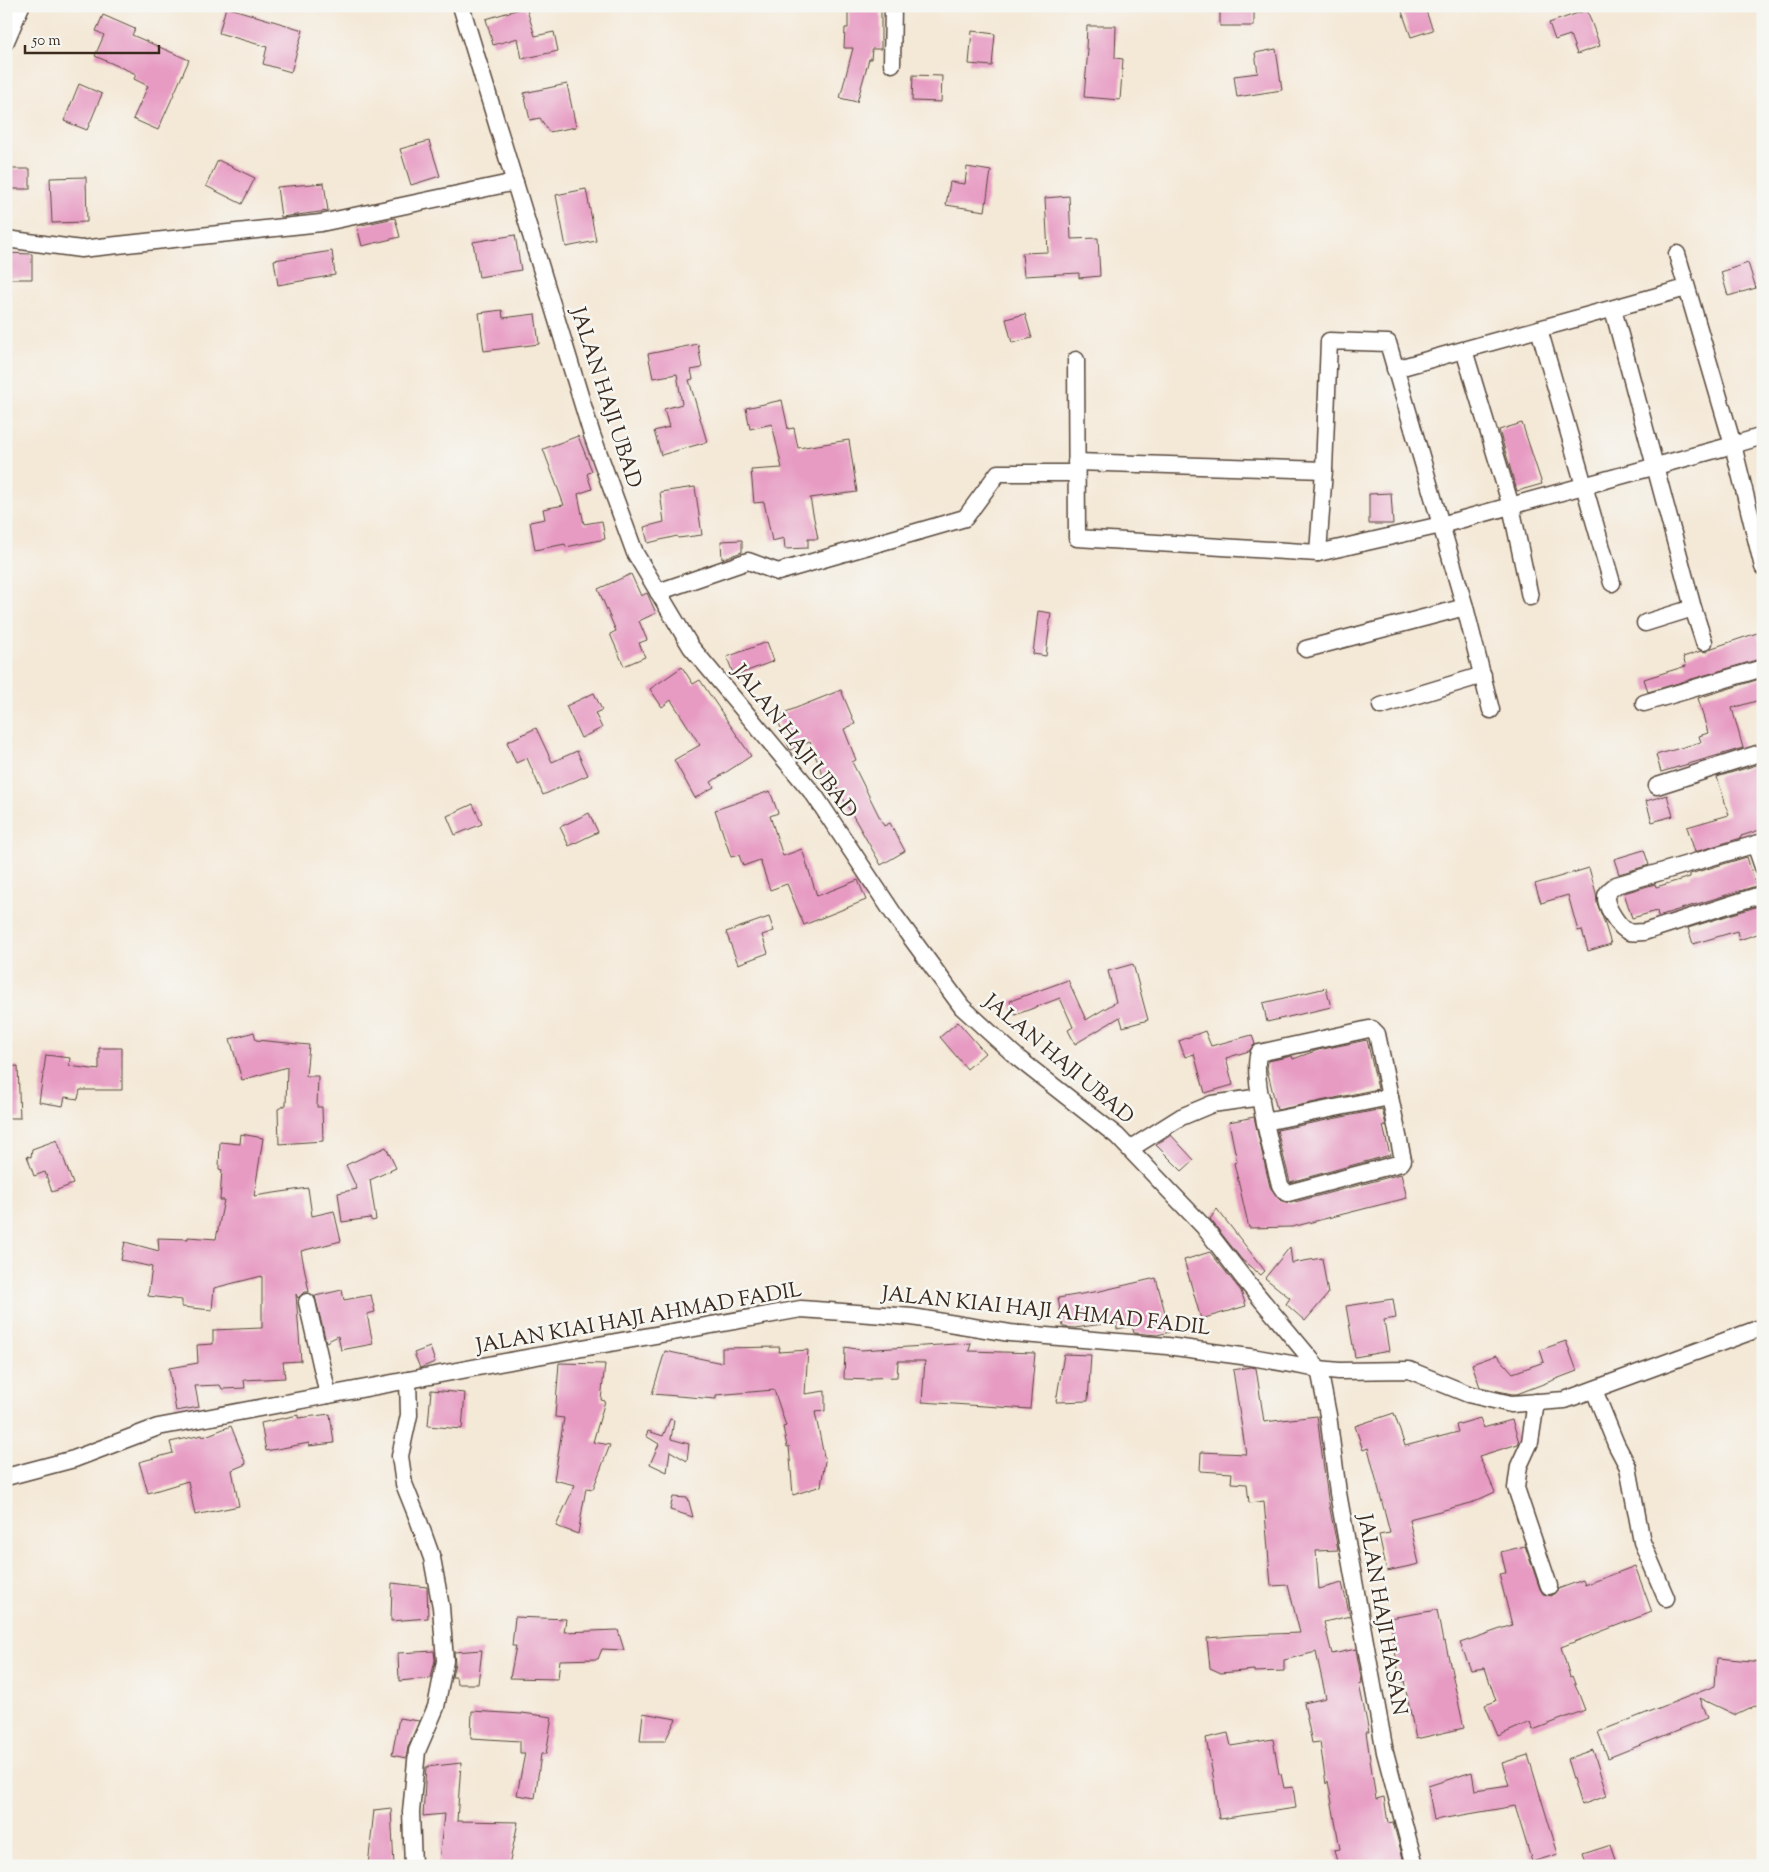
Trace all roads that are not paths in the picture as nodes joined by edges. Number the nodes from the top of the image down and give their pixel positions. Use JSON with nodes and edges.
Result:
{"nodes":[{"id":1,"x":21,"y":6,"type":"edge"},
{"id":2,"x":461,"y":6,"type":"edge"},
{"id":3,"x":893,"y":6,"type":"edge"},
{"id":4,"x":6,"y":41,"type":"edge"},
{"id":5,"x":892,"y":64,"type":"dead end"},
{"id":6,"x":515,"y":182,"type":"junction"},
{"id":7,"x":6,"y":239,"type":"edge"},
{"id":8,"x":1677,"y":254,"type":"dead end"},
{"id":9,"x":1686,"y":288,"type":"junction"},
{"id":10,"x":1613,"y":309,"type":"junction"},
{"id":11,"x":1539,"y":329,"type":"junction"},
{"id":12,"x":1464,"y":350,"type":"junction"},
{"id":13,"x":1076,"y":360,"type":"dead end"},
{"id":14,"x":1395,"y":369,"type":"junction"},
{"id":15,"x":1763,"y":436,"type":"edge"},
{"id":16,"x":1734,"y":445,"type":"junction"},
{"id":17,"x":1656,"y":466,"type":"junction"},
{"id":18,"x":1076,"y":468,"type":"junction"},
{"id":19,"x":1324,"y":470,"type":"junction"},
{"id":20,"x":1584,"y":486,"type":"junction"},
{"id":21,"x":1510,"y":506,"type":"junction"},
{"id":22,"x":1441,"y":525,"type":"junction"},
{"id":23,"x":1318,"y":553,"type":"junction"},
{"id":24,"x":1763,"y":567,"type":"edge"},
{"id":25,"x":1612,"y":583,"type":"dead end"},
{"id":26,"x":658,"y":592,"type":"junction"},
{"id":27,"x":1530,"y":597,"type":"dead end"},
{"id":28,"x":1465,"y":607,"type":"junction"},
{"id":29,"x":1693,"y":608,"type":"junction"},
{"id":30,"x":1645,"y":622,"type":"dead end"},
{"id":31,"x":1704,"y":642,"type":"dead end"},
{"id":32,"x":1306,"y":649,"type":"dead end"},
{"id":33,"x":1763,"y":668,"type":"edge"},
{"id":34,"x":1483,"y":675,"type":"junction"},
{"id":35,"x":1644,"y":703,"type":"dead end"},
{"id":36,"x":1381,"y":706,"type":"dead end"},
{"id":37,"x":1491,"y":710,"type":"dead end"},
{"id":38,"x":1763,"y":752,"type":"edge"},
{"id":39,"x":1657,"y":786,"type":"dead end"},
{"id":40,"x":1759,"y":843,"type":"edge"},
{"id":41,"x":1763,"y":866,"type":"edge"},
{"id":42,"x":1763,"y":894,"type":"edge"},
{"id":43,"x":1260,"y":1097,"type":"junction"},
{"id":44,"x":1390,"y":1097,"type":"junction"},
{"id":45,"x":1265,"y":1122,"type":"junction"},
{"id":46,"x":1130,"y":1149,"type":"junction"},
{"id":47,"x":307,"y":1302,"type":"dead end"},
{"id":48,"x":1763,"y":1328,"type":"edge"},
{"id":49,"x":1319,"y":1369,"type":"junction"},
{"id":50,"x":408,"y":1380,"type":"junction"},
{"id":51,"x":1594,"y":1390,"type":"junction"},
{"id":52,"x":328,"y":1395,"type":"junction"},
{"id":53,"x":1536,"y":1402,"type":"junction"},
{"id":54,"x":6,"y":1477,"type":"edge"},
{"id":55,"x":1549,"y":1586,"type":"dead end"},
{"id":56,"x":1666,"y":1598,"type":"dead end"},
{"id":57,"x":413,"y":1866,"type":"edge"},
{"id":58,"x":1415,"y":1866,"type":"edge"}],
"edges":[{"from":1,"to":4,"type":"street"},
{"from":2,"to":6,"type":"street","name":"JALAN HAJI UBAD"},
{"from":3,"to":5,"type":"street"},
{"from":6,"to":7,"type":"street"},
{"from":6,"to":26,"type":"street","name":"JALAN HAJI UBAD"},
{"from":8,"to":9,"type":"street"},
{"from":9,"to":10,"type":"street"},
{"from":9,"to":16,"type":"street"},
{"from":10,"to":11,"type":"street"},
{"from":10,"to":17,"type":"street"},
{"from":11,"to":12,"type":"street"},
{"from":11,"to":20,"type":"street"},
{"from":12,"to":14,"type":"street"},
{"from":12,"to":21,"type":"street"},
{"from":13,"to":18,"type":"street"},
{"from":14,"to":19,"type":"street"},
{"from":14,"to":22,"type":"street"},
{"from":15,"to":16,"type":"street"},
{"from":16,"to":17,"type":"street"},
{"from":16,"to":24,"type":"street"},
{"from":17,"to":20,"type":"street"},
{"from":17,"to":29,"type":"street"},
{"from":18,"to":19,"type":"street"},
{"from":18,"to":23,"type":"street"},
{"from":18,"to":26,"type":"street"},
{"from":19,"to":23,"type":"street"},
{"from":20,"to":21,"type":"street"},
{"from":20,"to":25,"type":"street"},
{"from":21,"to":22,"type":"street"},
{"from":21,"to":27,"type":"street"},
{"from":22,"to":23,"type":"street"},
{"from":22,"to":28,"type":"street"},
{"from":26,"to":46,"type":"street","name":"JALAN HAJI UBAD"},
{"from":28,"to":32,"type":"street"},
{"from":28,"to":34,"type":"street"},
{"from":29,"to":30,"type":"street"},
{"from":29,"to":31,"type":"street"},
{"from":33,"to":35,"type":"street"},
{"from":34,"to":36,"type":"street"},
{"from":34,"to":37,"type":"street"},
{"from":38,"to":39,"type":"street"},
{"from":40,"to":41,"type":"street"},
{"from":40,"to":42,"type":"street"},
{"from":43,"to":44,"type":"street"},
{"from":43,"to":45,"type":"street"},
{"from":43,"to":46,"type":"street"},
{"from":44,"to":45,"type":"street"},
{"from":44,"to":45,"type":"street"},
{"from":46,"to":49,"type":"street","name":"JALAN HAJI UBAD"},
{"from":47,"to":52,"type":"street"},
{"from":48,"to":51,"type":"street","name":"JALAN KIAI HAJI AHMAD FADIL"},
{"from":49,"to":50,"type":"street","name":"JALAN KIAI HAJI AHMAD FADIL"},
{"from":49,"to":53,"type":"street","name":"JALAN KIAI HAJI AHMAD FADIL"},
{"from":49,"to":58,"type":"street","name":"JALAN HAJI HASAN"},
{"from":50,"to":52,"type":"street","name":"JALAN KIAI HAJI AHMAD FADIL"},
{"from":50,"to":57,"type":"street"},
{"from":51,"to":53,"type":"street","name":"JALAN KIAI HAJI AHMAD FADIL"},
{"from":51,"to":56,"type":"street"},
{"from":52,"to":54,"type":"street","name":"JALAN KIAI HAJI AHMAD FADIL"},
{"from":53,"to":55,"type":"street"}]}
